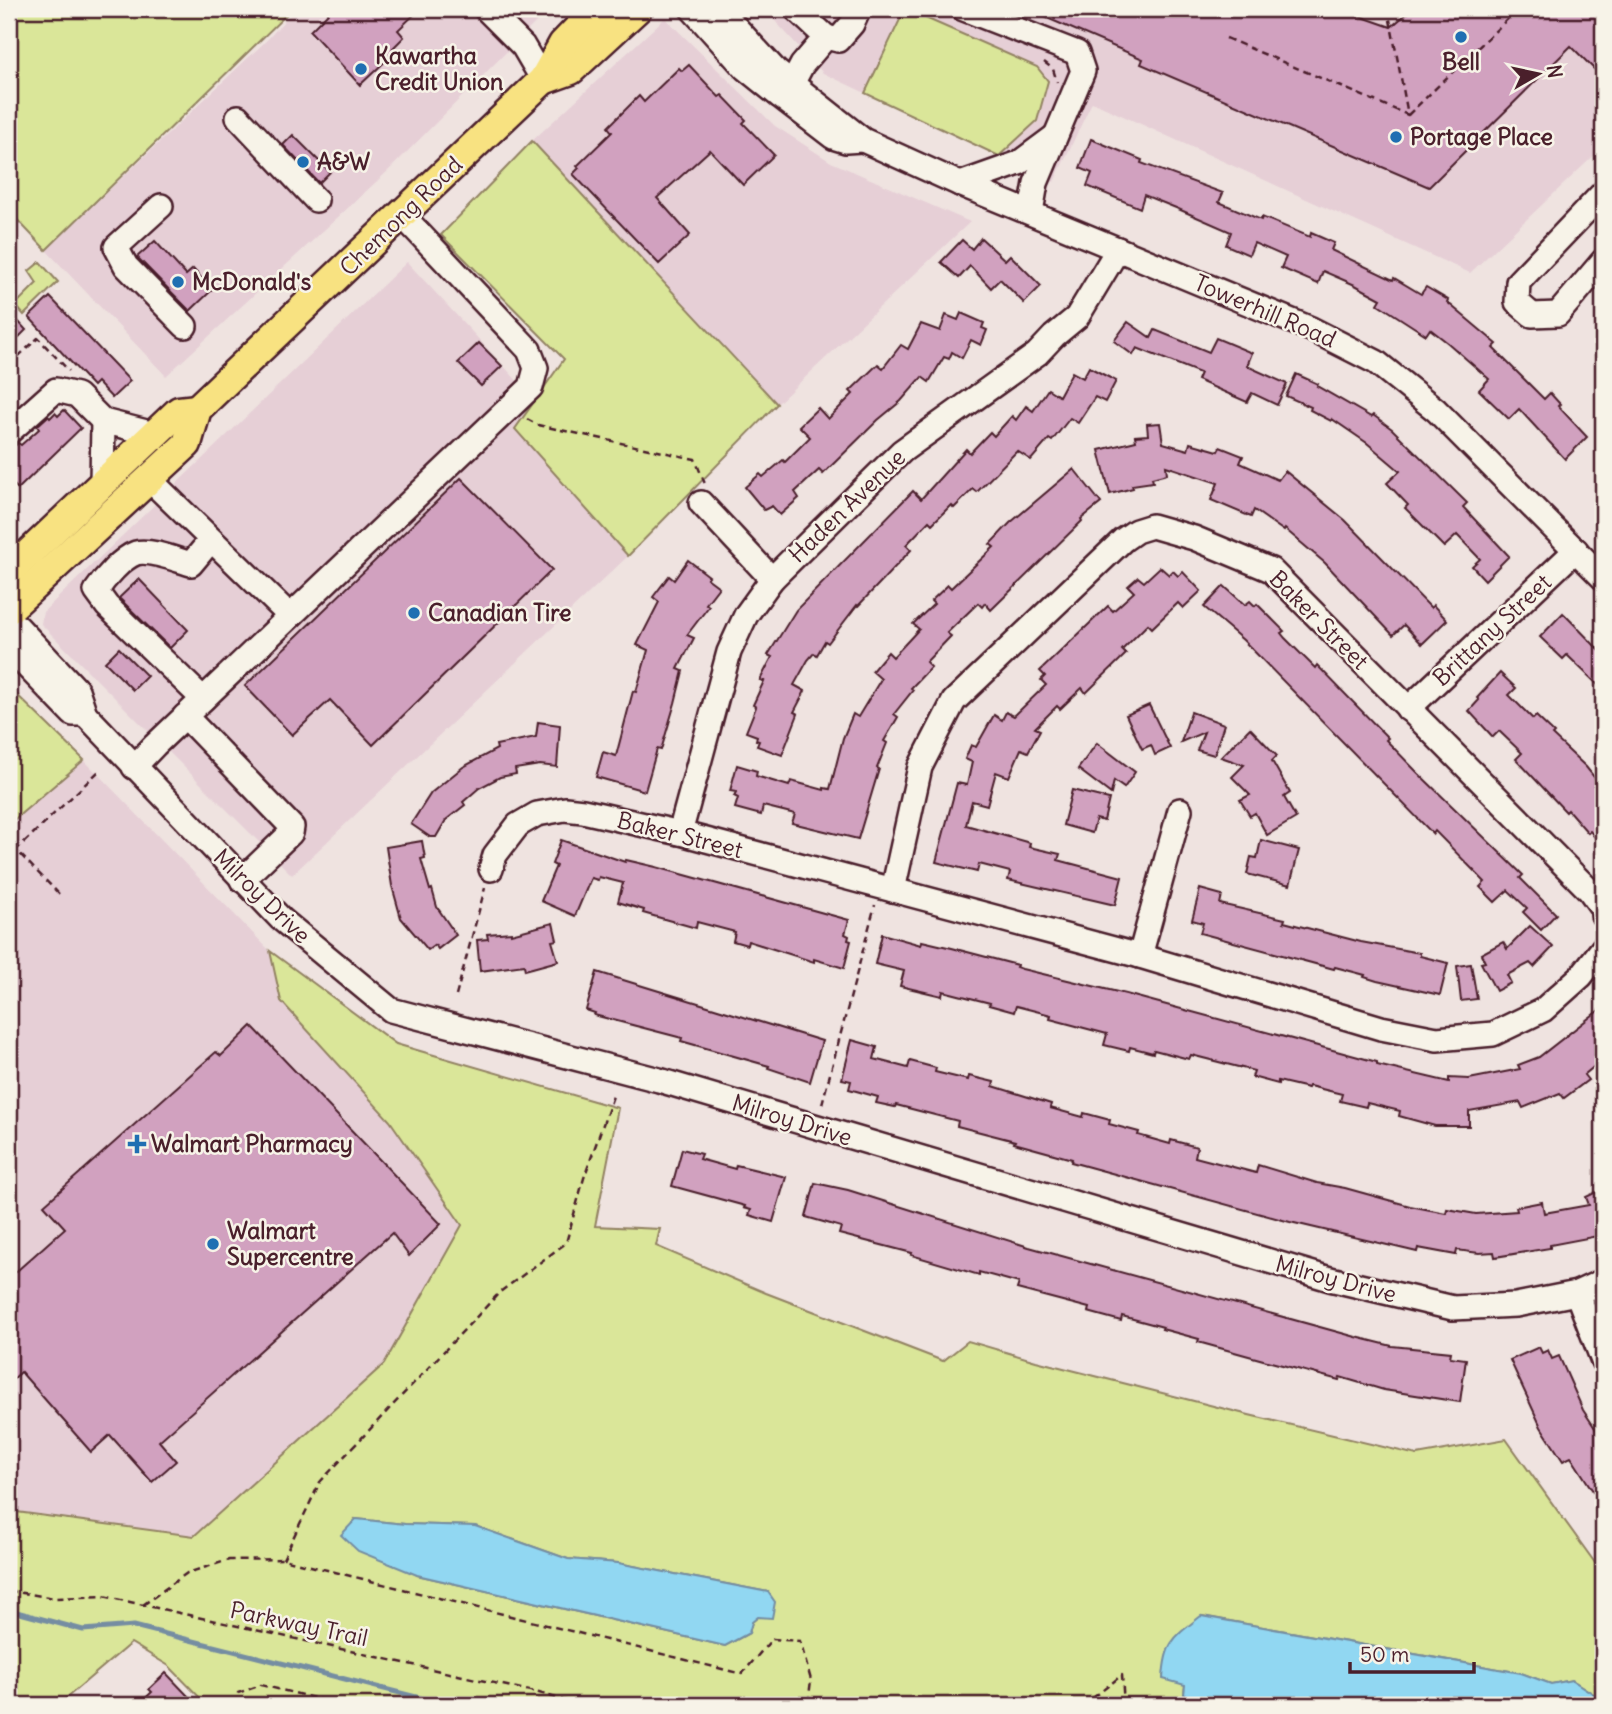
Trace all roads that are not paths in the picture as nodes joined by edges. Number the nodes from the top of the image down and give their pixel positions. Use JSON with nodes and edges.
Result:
{"nodes":[{"id":1,"x":486,"y":9,"type":"edge"},
{"id":2,"x":597,"y":9,"type":"edge"},
{"id":3,"x":637,"y":9,"type":"edge"},
{"id":4,"x":692,"y":9,"type":"edge"},
{"id":5,"x":719,"y":9,"type":"edge"},
{"id":6,"x":796,"y":9,"type":"edge"},
{"id":7,"x":859,"y":9,"type":"edge"},
{"id":8,"x":964,"y":9,"type":"edge"},
{"id":9,"x":826,"y":37,"type":"junction"},
{"id":10,"x":543,"y":80,"type":"junction"},
{"id":11,"x":792,"y":85,"type":"junction"},
{"id":12,"x":238,"y":117,"type":"dead end"},
{"id":13,"x":1057,"y":135,"type":"junction"},
{"id":14,"x":863,"y":139,"type":"junction"},
{"id":15,"x":960,"y":184,"type":"junction"},
{"id":16,"x":316,"y":200,"type":"dead end"},
{"id":17,"x":1602,"y":201,"type":"edge"},
{"id":18,"x":161,"y":206,"type":"dead end"},
{"id":19,"x":1031,"y":212,"type":"junction"},
{"id":20,"x":402,"y":215,"type":"junction"},
{"id":21,"x":1118,"y":249,"type":"junction"},
{"id":22,"x":1603,"y":261,"type":"edge"},
{"id":23,"x":184,"y":326,"type":"dead end"},
{"id":24,"x":197,"y":410,"type":"junction"},
{"id":25,"x":103,"y":421,"type":"junction"},
{"id":26,"x":9,"y":432,"type":"edge"},
{"id":27,"x":154,"y":434,"type":"junction"},
{"id":28,"x":148,"y":478,"type":"junction"},
{"id":29,"x":102,"y":484,"type":"junction"},
{"id":30,"x":701,"y":503,"type":"road end"},
{"id":31,"x":211,"y":540,"type":"junction"},
{"id":32,"x":1576,"y":550,"type":"junction"},
{"id":33,"x":9,"y":572,"type":"edge"},
{"id":34,"x":1603,"y":578,"type":"edge"},
{"id":35,"x":772,"y":579,"type":"junction"},
{"id":36,"x":9,"y":608,"type":"edge"},
{"id":37,"x":290,"y":616,"type":"junction"},
{"id":38,"x":9,"y":624,"type":"edge"},
{"id":39,"x":9,"y":649,"type":"edge"},
{"id":40,"x":202,"y":699,"type":"junction"},
{"id":41,"x":1408,"y":709,"type":"junction"},
{"id":42,"x":85,"y":714,"type":"junction"},
{"id":43,"x":185,"y":716,"type":"junction"},
{"id":44,"x":134,"y":767,"type":"junction"},
{"id":45,"x":1180,"y":810,"type":"dead end"},
{"id":46,"x":680,"y":833,"type":"junction"},
{"id":47,"x":491,"y":869,"type":"road end"},
{"id":48,"x":242,"y":880,"type":"junction"},
{"id":49,"x":886,"y":889,"type":"junction"},
{"id":50,"x":1603,"y":915,"type":"edge"},
{"id":51,"x":1603,"y":948,"type":"edge"},
{"id":52,"x":1140,"y":956,"type":"junction"},
{"id":53,"x":1603,"y":1281,"type":"edge"},
{"id":54,"x":1577,"y":1293,"type":"junction"},
{"id":55,"x":1603,"y":1361,"type":"edge"}],
"edges":[{"from":1,"to":10,"type":"street"},
{"from":2,"to":10,"type":"main road","name":"Chemong Road"},
{"from":3,"to":10,"type":"main road","name":"Chemong Road"},
{"from":4,"to":14,"type":"street","name":"Towerhill Road"},
{"from":5,"to":11,"type":"street","name":"Towerhill Road"},
{"from":6,"to":9,"type":"street"},
{"from":7,"to":9,"type":"street"},
{"from":8,"to":13,"type":"street"},
{"from":9,"to":11,"type":"street"},
{"from":10,"to":20,"type":"main road","name":"Chemong Road"},
{"from":11,"to":14,"type":"street","name":"Towerhill Road"},
{"from":12,"to":16,"type":"street"},
{"from":13,"to":15,"type":"street"},
{"from":13,"to":19,"type":"street"},
{"from":14,"to":15,"type":"street","name":"Towerhill Road"},
{"from":15,"to":19,"type":"street","name":"Towerhill Road"},
{"from":17,"to":22,"type":"street"},
{"from":18,"to":23,"type":"street"},
{"from":19,"to":21,"type":"street","name":"Towerhill Road"},
{"from":20,"to":24,"type":"main road","name":"Chemong Road"},
{"from":20,"to":37,"type":"street"},
{"from":21,"to":32,"type":"street","name":"Towerhill Road"},
{"from":21,"to":35,"type":"street","name":"Haden Avenue"},
{"from":24,"to":27,"type":"main road","name":"Chemong Road"},
{"from":24,"to":28,"type":"main road"},
{"from":25,"to":26,"type":"street"},
{"from":25,"to":27,"type":"street"},
{"from":25,"to":29,"type":"street"},
{"from":27,"to":29,"type":"main road","name":"Chemong Road"},
{"from":28,"to":31,"type":"street"},
{"from":28,"to":36,"type":"main road"},
{"from":29,"to":33,"type":"main road","name":"Chemong Road"},
{"from":30,"to":35,"type":"street"},
{"from":31,"to":37,"type":"street"},
{"from":31,"to":40,"type":"street"},
{"from":32,"to":34,"type":"street","name":"Towerhill Road"},
{"from":32,"to":41,"type":"street","name":"Brittany Street"},
{"from":35,"to":46,"type":"street","name":"Haden Avenue"},
{"from":37,"to":40,"type":"street"},
{"from":38,"to":42,"type":"street","name":"Milroy Drive"},
{"from":39,"to":42,"type":"street","name":"Milroy Drive"},
{"from":40,"to":43,"type":"street"},
{"from":41,"to":49,"type":"street","name":"Baker Street"},
{"from":41,"to":50,"type":"street","name":"Baker Street"},
{"from":42,"to":44,"type":"street","name":"Milroy Drive"},
{"from":43,"to":44,"type":"street"},
{"from":43,"to":48,"type":"street"},
{"from":44,"to":48,"type":"street","name":"Milroy Drive"},
{"from":45,"to":52,"type":"street"},
{"from":46,"to":47,"type":"street","name":"Baker Street"},
{"from":46,"to":49,"type":"street","name":"Baker Street"},
{"from":48,"to":54,"type":"street","name":"Milroy Drive"},
{"from":49,"to":52,"type":"street","name":"Baker Street"},
{"from":51,"to":52,"type":"street","name":"Baker Street"},
{"from":53,"to":54,"type":"street","name":"Milroy Drive"},
{"from":54,"to":55,"type":"street"}]}
